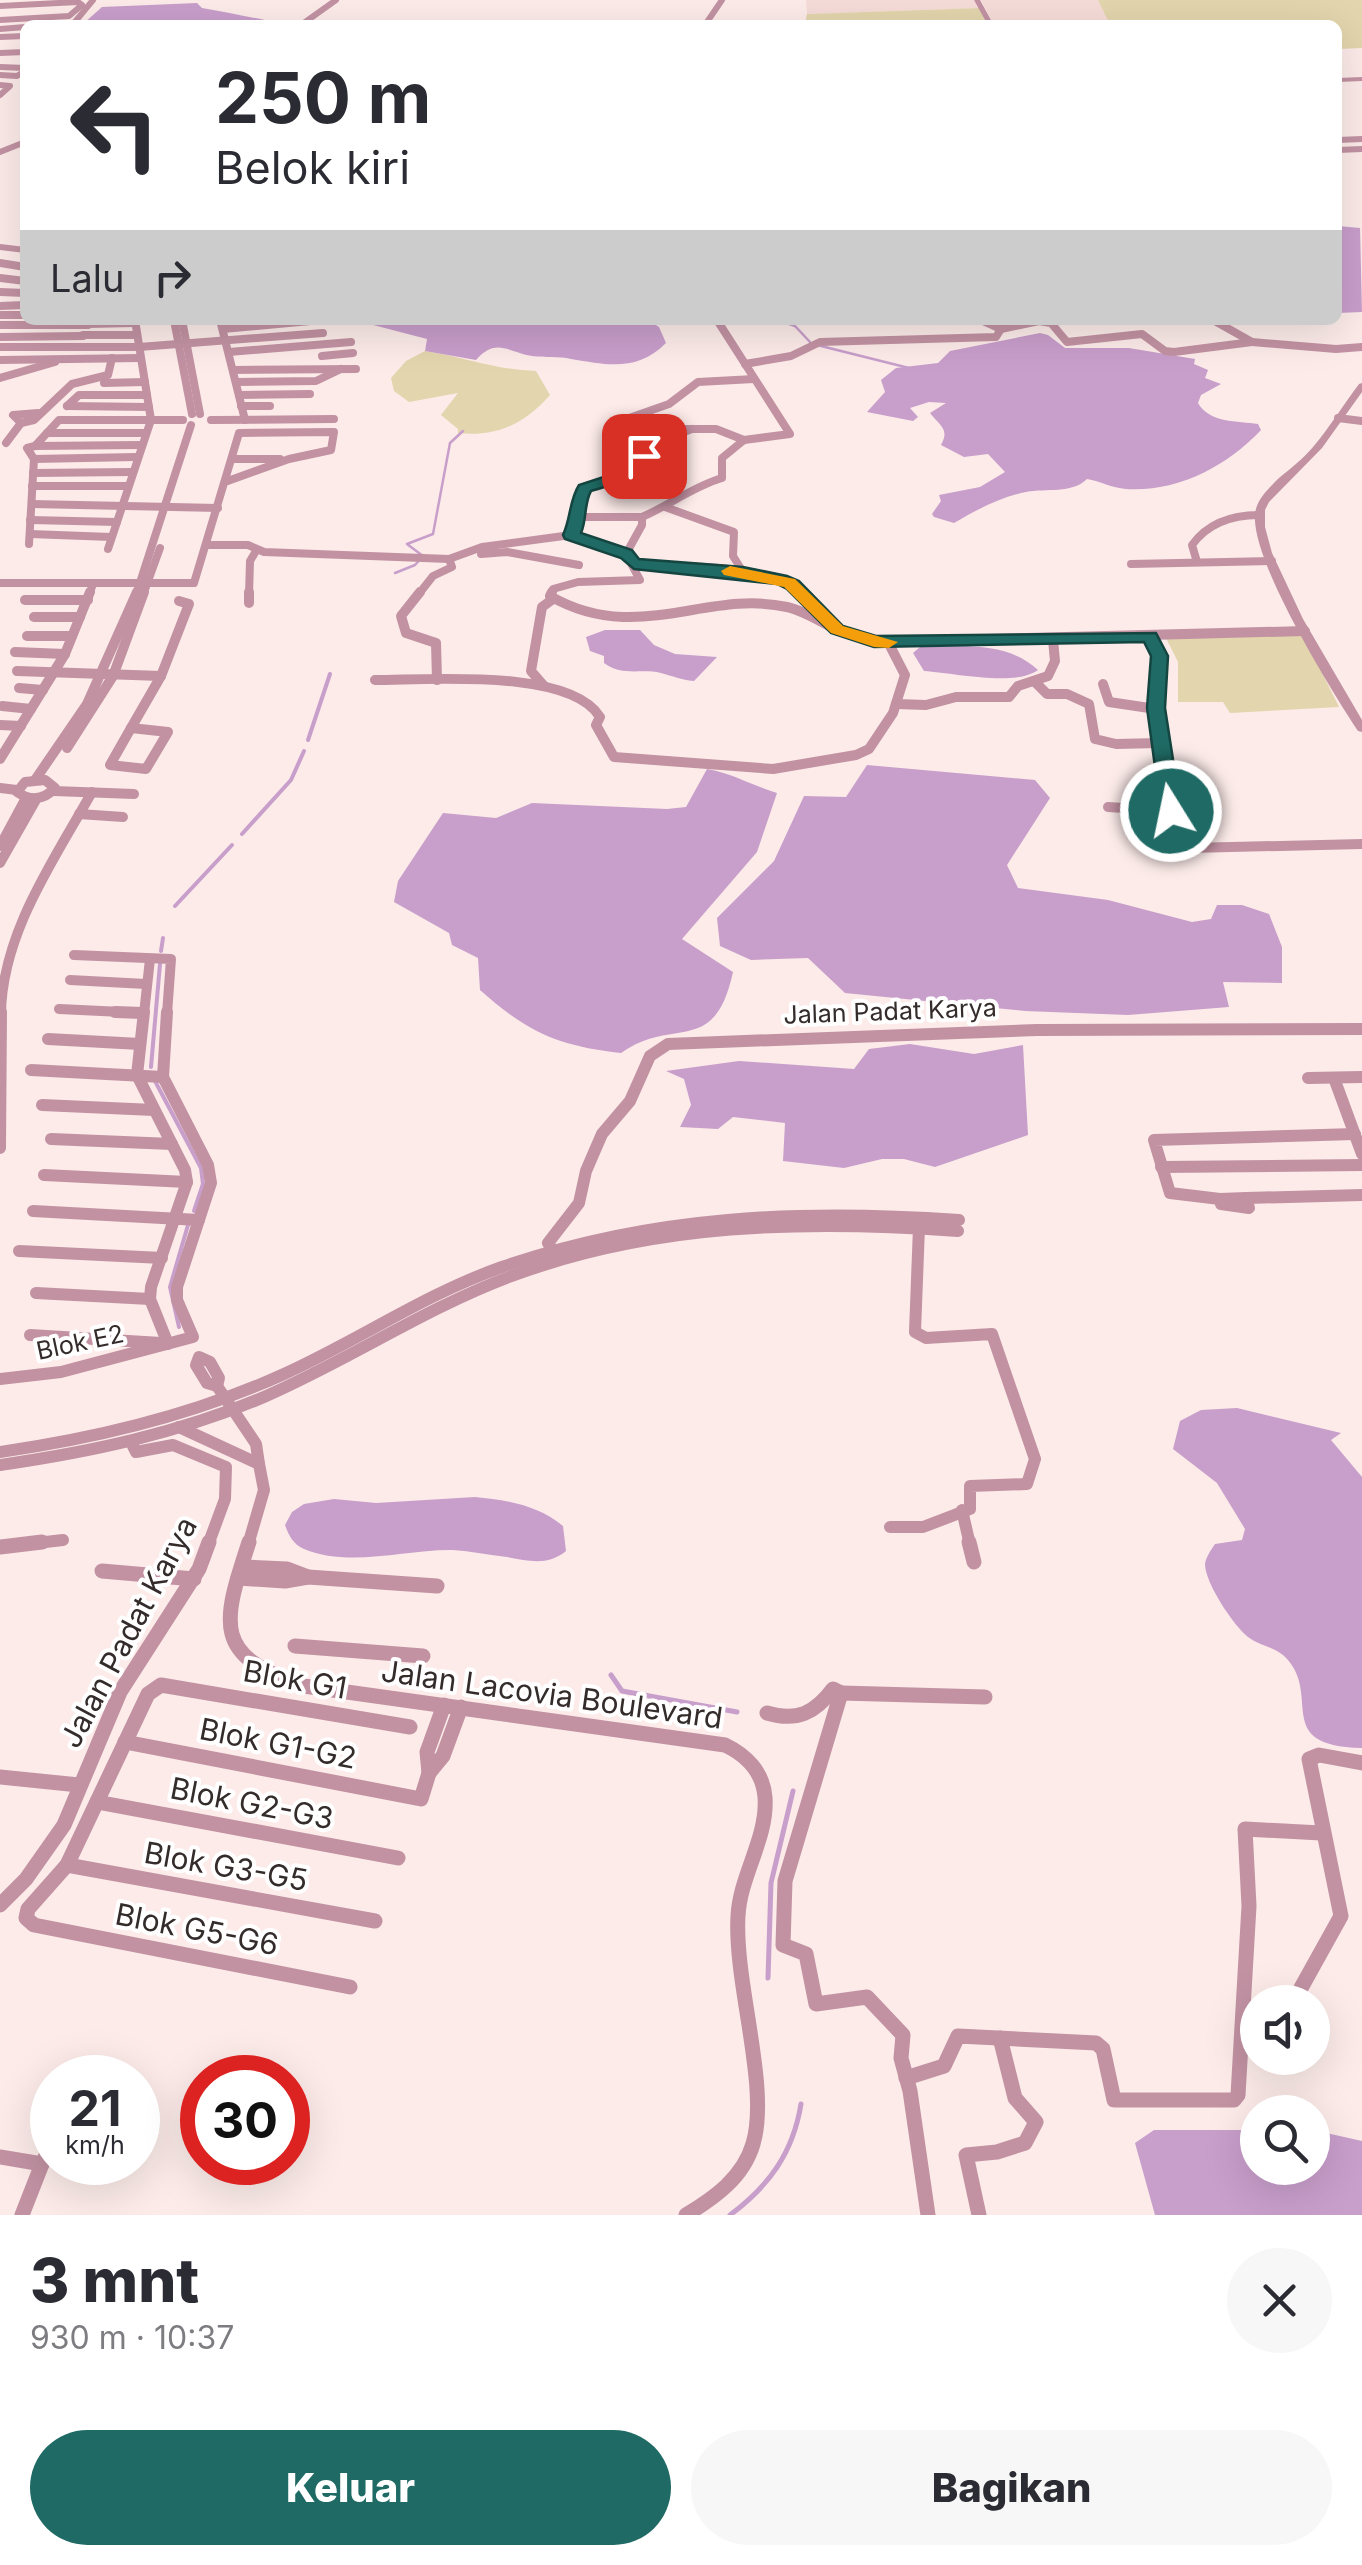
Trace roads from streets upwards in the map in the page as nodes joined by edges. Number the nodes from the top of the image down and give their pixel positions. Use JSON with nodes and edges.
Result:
{"nodes":[{"id":1,"x":93,"y":0,"type":"edge"},
{"id":2,"x":336,"y":0,"type":"edge"},
{"id":3,"x":78,"y":8,"type":"dead end"},
{"id":4,"x":0,"y":13,"type":"edge"},
{"id":5,"x":76,"y":20,"type":"edge"},
{"id":6,"x":310,"y":20,"type":"edge"},
{"id":7,"x":0,"y":85,"type":"edge"},
{"id":8,"x":0,"y":95,"type":"edge"},
{"id":9,"x":0,"y":140,"type":"edge"},
{"id":10,"x":20,"y":144,"type":"edge"},
{"id":11,"x":14,"y":147,"type":"junction"},
{"id":12,"x":0,"y":154,"type":"edge"},
{"id":13,"x":13,"y":162,"type":"dead end"},
{"id":14,"x":14,"y":290,"type":"edge"},
{"id":15,"x":0,"y":303,"type":"edge"},
{"id":16,"x":88,"y":325,"type":"edge"},
{"id":17,"x":136,"y":325,"type":"edge"},
{"id":18,"x":176,"y":325,"type":"edge"},
{"id":19,"x":182,"y":325,"type":"edge"},
{"id":20,"x":222,"y":325,"type":"edge"},
{"id":21,"x":720,"y":325,"type":"edge"},
{"id":22,"x":1002,"y":325,"type":"edge"},
{"id":23,"x":1053,"y":325,"type":"edge"},
{"id":24,"x":1222,"y":325,"type":"edge"},
{"id":25,"x":323,"y":333,"type":"dead end"},
{"id":26,"x":137,"y":334,"type":"junction"},
{"id":27,"x":83,"y":336,"type":"junction"},
{"id":28,"x":1,"y":340,"type":"edge"},
{"id":29,"x":226,"y":341,"type":"junction"},
{"id":30,"x":351,"y":342,"type":"dead end"},
{"id":31,"x":1252,"y":342,"type":"junction"},
{"id":32,"x":182,"y":344,"type":"junction"},
{"id":33,"x":319,"y":344,"type":"junction"},
{"id":34,"x":139,"y":347,"type":"junction"},
{"id":35,"x":289,"y":347,"type":"junction"},
{"id":36,"x":1362,"y":347,"type":"edge"},
{"id":37,"x":78,"y":348,"type":"junction"},
{"id":38,"x":258,"y":350,"type":"junction"},
{"id":39,"x":229,"y":352,"type":"junction"},
{"id":40,"x":353,"y":354,"type":"dead end"},
{"id":41,"x":322,"y":356,"type":"junction"},
{"id":42,"x":64,"y":358,"type":"junction"},
{"id":43,"x":74,"y":358,"type":"junction"},
{"id":44,"x":112,"y":358,"type":"junction"},
{"id":45,"x":140,"y":358,"type":"junction"},
{"id":46,"x":0,"y":360,"type":"edge"},
{"id":47,"x":745,"y":364,"type":"junction"},
{"id":48,"x":341,"y":369,"type":"junction"},
{"id":49,"x":356,"y":369,"type":"dead end"},
{"id":50,"x":233,"y":370,"type":"junction"},
{"id":51,"x":264,"y":370,"type":"junction"},
{"id":52,"x":294,"y":370,"type":"junction"},
{"id":53,"x":326,"y":370,"type":"junction"},
{"id":54,"x":0,"y":378,"type":"edge"},
{"id":55,"x":754,"y":379,"type":"junction"},
{"id":56,"x":145,"y":382,"type":"junction"},
{"id":57,"x":236,"y":382,"type":"junction"},
{"id":58,"x":104,"y":383,"type":"dead end"},
{"id":59,"x":1362,"y":386,"type":"edge"},
{"id":60,"x":310,"y":394,"type":"dead end"},
{"id":61,"x":147,"y":395,"type":"junction"},
{"id":62,"x":238,"y":395,"type":"junction"},
{"id":63,"x":241,"y":406,"type":"junction"},
{"id":64,"x":270,"y":406,"type":"dead end"},
{"id":65,"x":149,"y":407,"type":"junction"},
{"id":66,"x":37,"y":416,"type":"junction"},
{"id":67,"x":1338,"y":418,"type":"junction"},
{"id":68,"x":334,"y":419,"type":"dead end"},
{"id":69,"x":151,"y":420,"type":"junction"},
{"id":70,"x":193,"y":420,"type":"junction"},
{"id":71,"x":245,"y":420,"type":"junction"},
{"id":72,"x":50,"y":421,"type":"dead end"},
{"id":73,"x":1362,"y":421,"type":"edge"},
{"id":74,"x":679,"y":429,"type":"dead end"},
{"id":75,"x":692,"y":429,"type":"junction"},
{"id":76,"x":271,"y":432,"type":"junction"},
{"id":77,"x":304,"y":432,"type":"junction"},
{"id":78,"x":47,"y":433,"type":"junction"},
{"id":79,"x":146,"y":433,"type":"junction"},
{"id":80,"x":744,"y":440,"type":"junction"},
{"id":81,"x":6,"y":444,"type":"dead end"},
{"id":82,"x":141,"y":445,"type":"junction"},
{"id":83,"x":35,"y":446,"type":"junction"},
{"id":84,"x":644,"y":454,"type":"junction"},
{"id":85,"x":682,"y":456,"type":"dead end"},
{"id":86,"x":136,"y":458,"type":"junction"},
{"id":87,"x":293,"y":458,"type":"junction"},
{"id":88,"x":34,"y":459,"type":"junction"},
{"id":89,"x":232,"y":459,"type":"junction"},
{"id":90,"x":264,"y":459,"type":"junction"},
{"id":91,"x":132,"y":472,"type":"junction"},
{"id":92,"x":32,"y":474,"type":"junction"},
{"id":93,"x":225,"y":482,"type":"junction"},
{"id":94,"x":32,"y":486,"type":"junction"},
{"id":95,"x":68,"y":486,"type":"junction"},
{"id":96,"x":96,"y":486,"type":"junction"},
{"id":97,"x":127,"y":486,"type":"junction"},
{"id":98,"x":32,"y":504,"type":"junction"},
{"id":99,"x":64,"y":506,"type":"junction"},
{"id":100,"x":90,"y":507,"type":"junction"},
{"id":101,"x":665,"y":507,"type":"junction"},
{"id":102,"x":123,"y":508,"type":"junction"},
{"id":103,"x":170,"y":508,"type":"junction"},
{"id":104,"x":218,"y":508,"type":"junction"},
{"id":105,"x":1258,"y":515,"type":"junction"},
{"id":106,"x":580,"y":516,"type":"junction"},
{"id":107,"x":642,"y":517,"type":"junction"},
{"id":108,"x":30,"y":520,"type":"junction"},
{"id":109,"x":116,"y":522,"type":"junction"},
{"id":110,"x":571,"y":535,"type":"junction"},
{"id":111,"x":111,"y":537,"type":"junction"},
{"id":112,"x":206,"y":545,"type":"junction"},
{"id":113,"x":108,"y":549,"type":"dead end"},
{"id":114,"x":256,"y":551,"type":"junction"},
{"id":115,"x":626,"y":554,"type":"junction"},
{"id":116,"x":461,"y":555,"type":"junction"},
{"id":117,"x":449,"y":558,"type":"junction"},
{"id":118,"x":1272,"y":561,"type":"junction"},
{"id":119,"x":1198,"y":562,"type":"junction"},
{"id":120,"x":634,"y":564,"type":"junction"},
{"id":121,"x":1131,"y":564,"type":"dead end"},
{"id":122,"x":579,"y":565,"type":"dead end"},
{"id":123,"x":743,"y":572,"type":"junction"},
{"id":124,"x":0,"y":583,"type":"edge"},
{"id":125,"x":143,"y":583,"type":"junction"},
{"id":126,"x":92,"y":584,"type":"junction"},
{"id":127,"x":553,"y":599,"type":"junction"},
{"id":128,"x":25,"y":600,"type":"dead end"},
{"id":129,"x":88,"y":600,"type":"junction"},
{"id":130,"x":180,"y":601,"type":"dead end"},
{"id":131,"x":249,"y":603,"type":"dead end"},
{"id":132,"x":34,"y":617,"type":"dead end"},
{"id":133,"x":80,"y":617,"type":"junction"},
{"id":134,"x":837,"y":630,"type":"junction"},
{"id":135,"x":1305,"y":631,"type":"junction"},
{"id":136,"x":26,"y":636,"type":"dead end"},
{"id":137,"x":72,"y":636,"type":"junction"},
{"id":138,"x":1150,"y":636,"type":"junction"},
{"id":139,"x":1053,"y":640,"type":"junction"},
{"id":140,"x":888,"y":642,"type":"junction"},
{"id":141,"x":14,"y":652,"type":"dead end"},
{"id":142,"x":65,"y":654,"type":"junction"},
{"id":143,"x":17,"y":672,"type":"dead end"},
{"id":144,"x":52,"y":674,"type":"junction"},
{"id":145,"x":108,"y":676,"type":"junction"},
{"id":146,"x":161,"y":676,"type":"junction"},
{"id":147,"x":375,"y":680,"type":"dead end"},
{"id":148,"x":437,"y":680,"type":"junction"},
{"id":149,"x":1034,"y":680,"type":"junction"},
{"id":150,"x":1103,"y":684,"type":"dead end"},
{"id":151,"x":544,"y":686,"type":"junction"},
{"id":152,"x":19,"y":688,"type":"dead end"},
{"id":153,"x":43,"y":690,"type":"junction"},
{"id":154,"x":896,"y":704,"type":"junction"},
{"id":155,"x":2,"y":706,"type":"edge"},
{"id":156,"x":1156,"y":708,"type":"junction"},
{"id":157,"x":31,"y":710,"type":"junction"},
{"id":158,"x":0,"y":725,"type":"edge"},
{"id":159,"x":20,"y":726,"type":"junction"},
{"id":160,"x":130,"y":728,"type":"junction"},
{"id":161,"x":1362,"y":729,"type":"edge"},
{"id":162,"x":1160,"y":743,"type":"junction"},
{"id":163,"x":4,"y":747,"type":"edge"},
{"id":164,"x":0,"y":760,"type":"edge"},
{"id":165,"x":40,"y":780,"type":"junction"},
{"id":166,"x":0,"y":788,"type":"edge"},
{"id":167,"x":54,"y":791,"type":"junction"},
{"id":168,"x":92,"y":792,"type":"junction"},
{"id":169,"x":134,"y":794,"type":"dead end"},
{"id":170,"x":27,"y":795,"type":"junction"},
{"id":171,"x":1108,"y":807,"type":"dead end"},
{"id":172,"x":1171,"y":811,"type":"junction"},
{"id":173,"x":80,"y":814,"type":"junction"},
{"id":174,"x":123,"y":816,"type":"dead end"},
{"id":175,"x":1362,"y":844,"type":"edge"},
{"id":176,"x":0,"y":846,"type":"edge"},
{"id":177,"x":0,"y":863,"type":"edge"},
{"id":178,"x":74,"y":955,"type":"dead end"},
{"id":179,"x":150,"y":958,"type":"junction"},
{"id":180,"x":70,"y":980,"type":"dead end"},
{"id":181,"x":146,"y":984,"type":"junction"},
{"id":182,"x":1,"y":1001,"type":"edge"},
{"id":183,"x":59,"y":1009,"type":"dead end"},
{"id":184,"x":143,"y":1013,"type":"junction"},
{"id":185,"x":1362,"y":1029,"type":"edge"},
{"id":186,"x":48,"y":1040,"type":"dead end"},
{"id":187,"x":140,"y":1044,"type":"junction"},
{"id":188,"x":31,"y":1070,"type":"dead end"},
{"id":189,"x":137,"y":1075,"type":"junction"},
{"id":190,"x":162,"y":1077,"type":"junction"},
{"id":191,"x":1362,"y":1077,"type":"edge"},
{"id":192,"x":1308,"y":1078,"type":"dead end"},
{"id":193,"x":1334,"y":1078,"type":"junction"},
{"id":194,"x":42,"y":1105,"type":"dead end"},
{"id":195,"x":154,"y":1110,"type":"junction"},
{"id":196,"x":1354,"y":1134,"type":"junction"},
{"id":197,"x":51,"y":1139,"type":"dead end"},
{"id":198,"x":172,"y":1144,"type":"junction"},
{"id":199,"x":0,"y":1148,"type":"edge"},
{"id":200,"x":1362,"y":1154,"type":"edge"},
{"id":201,"x":1362,"y":1165,"type":"edge"},
{"id":202,"x":1160,"y":1168,"type":"junction"},
{"id":203,"x":44,"y":1175,"type":"dead end"},
{"id":204,"x":186,"y":1182,"type":"junction"},
{"id":205,"x":1362,"y":1194,"type":"edge"},
{"id":206,"x":33,"y":1211,"type":"dead end"},
{"id":207,"x":176,"y":1219,"type":"junction"},
{"id":208,"x":200,"y":1220,"type":"junction"},
{"id":209,"x":705,"y":1224,"type":"junction"},
{"id":210,"x":919,"y":1227,"type":"junction"},
{"id":211,"x":19,"y":1251,"type":"dead end"},
{"id":212,"x":553,"y":1251,"type":"junction"},
{"id":213,"x":162,"y":1258,"type":"junction"},
{"id":214,"x":36,"y":1293,"type":"dead end"},
{"id":215,"x":150,"y":1299,"type":"junction"},
{"id":216,"x":425,"y":1306,"type":"junction"},
{"id":217,"x":30,"y":1334,"type":"dead end"},
{"id":218,"x":189,"y":1338,"type":"junction"},
{"id":219,"x":168,"y":1344,"type":"junction"},
{"id":220,"x":0,"y":1379,"type":"edge"},
{"id":221,"x":225,"y":1398,"type":"junction"},
{"id":222,"x":179,"y":1426,"type":"junction"},
{"id":223,"x":131,"y":1442,"type":"junction"},
{"id":224,"x":0,"y":1452,"type":"edge"},
{"id":225,"x":260,"y":1464,"type":"junction"},
{"id":226,"x":0,"y":1466,"type":"edge"},
{"id":227,"x":962,"y":1510,"type":"junction"},
{"id":228,"x":890,"y":1527,"type":"dead end"},
{"id":229,"x":63,"y":1540,"type":"dead end"},
{"id":230,"x":0,"y":1548,"type":"edge"},
{"id":231,"x":974,"y":1562,"type":"dead end"},
{"id":232,"x":102,"y":1571,"type":"dead end"},
{"id":233,"x":240,"y":1573,"type":"junction"},
{"id":234,"x":194,"y":1579,"type":"junction"},
{"id":235,"x":437,"y":1586,"type":"dead end"},
{"id":236,"x":295,"y":1646,"type":"dead end"},
{"id":237,"x":423,"y":1656,"type":"dead end"},
{"id":238,"x":841,"y":1693,"type":"junction"},
{"id":239,"x":985,"y":1697,"type":"dead end"},
{"id":240,"x":452,"y":1706,"type":"junction"},
{"id":241,"x":767,"y":1713,"type":"dead end"},
{"id":242,"x":410,"y":1727,"type":"dead end"},
{"id":243,"x":125,"y":1742,"type":"junction"},
{"id":244,"x":1362,"y":1763,"type":"edge"},
{"id":245,"x":0,"y":1777,"type":"edge"},
{"id":246,"x":79,"y":1786,"type":"junction"},
{"id":247,"x":97,"y":1802,"type":"junction"},
{"id":248,"x":1321,"y":1833,"type":"junction"},
{"id":249,"x":398,"y":1858,"type":"dead end"},
{"id":250,"x":67,"y":1865,"type":"junction"},
{"id":251,"x":0,"y":1904,"type":"edge"},
{"id":252,"x":375,"y":1921,"type":"dead end"},
{"id":253,"x":1303,"y":1985,"type":"edge"},
{"id":254,"x":350,"y":1987,"type":"dead end"},
{"id":255,"x":1000,"y":2038,"type":"junction"},
{"id":256,"x":906,"y":2078,"type":"junction"},
{"id":257,"x":0,"y":2157,"type":"edge"},
{"id":258,"x":30,"y":2162,"type":"edge"},
{"id":259,"x":34,"y":2185,"type":"edge"},
{"id":260,"x":22,"y":2215,"type":"edge"},
{"id":261,"x":686,"y":2215,"type":"edge"},
{"id":262,"x":928,"y":2215,"type":"edge"},
{"id":263,"x":979,"y":2215,"type":"edge"}],
"edges":[{"from":1,"to":5,"type":"street"},
{"from":2,"to":6,"type":"street"},
{"from":3,"to":4,"type":"street"},
{"from":7,"to":8,"type":"street"},
{"from":9,"to":11,"type":"street"},
{"from":10,"to":11,"type":"street"},
{"from":11,"to":12,"type":"street"},
{"from":12,"to":13,"type":"street"},
{"from":14,"to":15,"type":"street"},
{"from":16,"to":27,"type":"street"},
{"from":17,"to":26,"type":"street"},
{"from":18,"to":32,"type":"street"},
{"from":19,"to":32,"type":"street"},
{"from":20,"to":29,"type":"street"},
{"from":21,"to":47,"type":"street"},
{"from":22,"to":47,"type":"street"},
{"from":23,"to":31,"type":"street"},
{"from":24,"to":31,"type":"street"},
{"from":25,"to":29,"type":"street"},
{"from":26,"to":27,"type":"street"},
{"from":26,"to":34,"type":"street"},
{"from":27,"to":28,"type":"street"},
{"from":27,"to":37,"type":"street"},
{"from":28,"to":37,"type":"street"},
{"from":29,"to":32,"type":"street"},
{"from":29,"to":39,"type":"street"},
{"from":30,"to":33,"type":"street"},
{"from":31,"to":36,"type":"street"},
{"from":32,"to":34,"type":"street"},
{"from":32,"to":70,"type":"street"},
{"from":33,"to":35,"type":"street"},
{"from":33,"to":41,"type":"street"},
{"from":34,"to":37,"type":"street"},
{"from":34,"to":45,"type":"street"},
{"from":35,"to":38,"type":"street"},
{"from":35,"to":52,"type":"street"},
{"from":37,"to":43,"type":"street"},
{"from":38,"to":39,"type":"street"},
{"from":38,"to":51,"type":"street"},
{"from":39,"to":50,"type":"street"},
{"from":40,"to":41,"type":"street"},
{"from":41,"to":53,"type":"street"},
{"from":42,"to":43,"type":"street"},
{"from":42,"to":46,"type":"street"},
{"from":42,"to":54,"type":"street"},
{"from":43,"to":44,"type":"street"},
{"from":44,"to":45,"type":"street"},
{"from":44,"to":66,"type":"street"},
{"from":45,"to":56,"type":"street"},
{"from":47,"to":55,"type":"street"},
{"from":48,"to":49,"type":"street"},
{"from":48,"to":53,"type":"street"},
{"from":48,"to":57,"type":"street"},
{"from":50,"to":51,"type":"street"},
{"from":50,"to":57,"type":"street"},
{"from":51,"to":52,"type":"street"},
{"from":52,"to":53,"type":"street"},
{"from":55,"to":80,"type":"street"},
{"from":55,"to":84,"type":"street"},
{"from":56,"to":58,"type":"street"},
{"from":56,"to":61,"type":"street"},
{"from":57,"to":62,"type":"street"},
{"from":59,"to":67,"type":"street"},
{"from":60,"to":62,"type":"street"},
{"from":61,"to":65,"type":"street"},
{"from":61,"to":65,"type":"street"},
{"from":62,"to":63,"type":"street"},
{"from":63,"to":64,"type":"street"},
{"from":63,"to":71,"type":"street"},
{"from":65,"to":69,"type":"street"},
{"from":66,"to":72,"type":"street"},
{"from":66,"to":81,"type":"street"},
{"from":67,"to":73,"type":"street"},
{"from":67,"to":105,"type":"street"},
{"from":68,"to":71,"type":"street"},
{"from":69,"to":70,"type":"street"},
{"from":69,"to":78,"type":"street"},
{"from":69,"to":79,"type":"street"},
{"from":70,"to":71,"type":"street"},
{"from":70,"to":103,"type":"street"},
{"from":74,"to":75,"type":"street"},
{"from":75,"to":80,"type":"street"},
{"from":75,"to":84,"type":"street"},
{"from":76,"to":77,"type":"street"},
{"from":76,"to":89,"type":"street"},
{"from":76,"to":90,"type":"street"},
{"from":77,"to":87,"type":"street"},
{"from":77,"to":87,"type":"street"},
{"from":78,"to":79,"type":"street"},
{"from":78,"to":83,"type":"street"},
{"from":79,"to":82,"type":"street"},
{"from":80,"to":101,"type":"street"},
{"from":82,"to":83,"type":"street"},
{"from":82,"to":86,"type":"street"},
{"from":83,"to":88,"type":"street"},
{"from":84,"to":85,"type":"street"},
{"from":84,"to":106,"type":"street"},
{"from":86,"to":88,"type":"street"},
{"from":86,"to":91,"type":"street"},
{"from":87,"to":90,"type":"street"},
{"from":87,"to":93,"type":"street"},
{"from":88,"to":92,"type":"street"},
{"from":89,"to":90,"type":"street"},
{"from":89,"to":93,"type":"street"},
{"from":91,"to":92,"type":"street"},
{"from":91,"to":97,"type":"street"},
{"from":92,"to":94,"type":"street"},
{"from":93,"to":104,"type":"street"},
{"from":94,"to":95,"type":"street"},
{"from":94,"to":98,"type":"street"},
{"from":95,"to":96,"type":"street"},
{"from":95,"to":99,"type":"street"},
{"from":96,"to":97,"type":"street"},
{"from":96,"to":100,"type":"street"},
{"from":97,"to":102,"type":"street"},
{"from":98,"to":99,"type":"street"},
{"from":98,"to":108,"type":"street"},
{"from":99,"to":100,"type":"street"},
{"from":100,"to":102,"type":"street"},
{"from":101,"to":107,"type":"street"},
{"from":101,"to":123,"type":"street"},
{"from":102,"to":103,"type":"street"},
{"from":102,"to":109,"type":"street"},
{"from":103,"to":104,"type":"street"},
{"from":103,"to":125,"type":"street"},
{"from":104,"to":112,"type":"street"},
{"from":105,"to":118,"type":"street"},
{"from":105,"to":119,"type":"street"},
{"from":106,"to":107,"type":"street"},
{"from":106,"to":110,"type":"street"},
{"from":107,"to":115,"type":"street"},
{"from":108,"to":109,"type":"street"},
{"from":108,"to":111,"type":"street"},
{"from":109,"to":111,"type":"street"},
{"from":110,"to":115,"type":"street"},
{"from":110,"to":116,"type":"street"},
{"from":111,"to":113,"type":"street"},
{"from":112,"to":114,"type":"street"},
{"from":112,"to":125,"type":"street"},
{"from":114,"to":117,"type":"street"},
{"from":114,"to":131,"type":"street"},
{"from":115,"to":120,"type":"street"},
{"from":116,"to":117,"type":"street"},
{"from":116,"to":122,"type":"street"},
{"from":117,"to":148,"type":"street"},
{"from":118,"to":119,"type":"street"},
{"from":118,"to":135,"type":"street"},
{"from":119,"to":121,"type":"street"},
{"from":120,"to":123,"type":"street"},
{"from":120,"to":127,"type":"street"},
{"from":123,"to":134,"type":"street"},
{"from":124,"to":126,"type":"street"},
{"from":125,"to":126,"type":"street"},
{"from":125,"to":145,"type":"street"},
{"from":126,"to":129,"type":"street"},
{"from":127,"to":134,"type":"street"},
{"from":127,"to":151,"type":"street"},
{"from":128,"to":129,"type":"street"},
{"from":129,"to":133,"type":"street"},
{"from":130,"to":146,"type":"street"},
{"from":132,"to":133,"type":"street"},
{"from":133,"to":137,"type":"street"},
{"from":134,"to":140,"type":"street"},
{"from":135,"to":138,"type":"street"},
{"from":135,"to":161,"type":"street"},
{"from":136,"to":137,"type":"street"},
{"from":137,"to":142,"type":"street"},
{"from":138,"to":139,"type":"street"},
{"from":138,"to":156,"type":"street"},
{"from":139,"to":140,"type":"street"},
{"from":139,"to":149,"type":"street"},
{"from":140,"to":154,"type":"street"},
{"from":141,"to":142,"type":"street"},
{"from":142,"to":144,"type":"street"},
{"from":143,"to":144,"type":"street"},
{"from":144,"to":145,"type":"street"},
{"from":144,"to":153,"type":"street"},
{"from":145,"to":146,"type":"street"},
{"from":145,"to":165,"type":"street"},
{"from":146,"to":160,"type":"street"},
{"from":147,"to":148,"type":"street"},
{"from":148,"to":151,"type":"street"},
{"from":149,"to":154,"type":"street"},
{"from":149,"to":162,"type":"street"},
{"from":150,"to":156,"type":"street"},
{"from":151,"to":154,"type":"street"},
{"from":152,"to":153,"type":"street"},
{"from":153,"to":157,"type":"street"},
{"from":155,"to":157,"type":"street"},
{"from":156,"to":162,"type":"street"},
{"from":157,"to":159,"type":"street"},
{"from":158,"to":159,"type":"street"},
{"from":159,"to":163,"type":"street"},
{"from":160,"to":160,"type":"street"},
{"from":162,"to":172,"type":"street"},
{"from":163,"to":164,"type":"street"},
{"from":165,"to":167,"type":"street"},
{"from":165,"to":170,"type":"street"},
{"from":166,"to":170,"type":"street"},
{"from":167,"to":168,"type":"street"},
{"from":167,"to":170,"type":"street"},
{"from":168,"to":169,"type":"street"},
{"from":168,"to":173,"type":"street"},
{"from":170,"to":176,"type":"street"},
{"from":170,"to":177,"type":"street"},
{"from":171,"to":172,"type":"street"},
{"from":172,"to":175,"type":"street"},
{"from":173,"to":174,"type":"street"},
{"from":173,"to":182,"type":"street"},
{"from":178,"to":179,"type":"street"},
{"from":179,"to":181,"type":"street"},
{"from":179,"to":190,"type":"street"},
{"from":180,"to":181,"type":"street"},
{"from":181,"to":184,"type":"street"},
{"from":182,"to":199,"type":"street"},
{"from":183,"to":184,"type":"street"},
{"from":184,"to":187,"type":"street"},
{"from":185,"to":212,"type":"street","name":"Jalan Padat Karya"},
{"from":186,"to":187,"type":"street"},
{"from":187,"to":189,"type":"street"},
{"from":188,"to":189,"type":"street"},
{"from":189,"to":190,"type":"street"},
{"from":189,"to":195,"type":"street"},
{"from":190,"to":208,"type":"street","name":"Jalan Lacovia Boulevard"},
{"from":191,"to":193,"type":"street"},
{"from":192,"to":193,"type":"street"},
{"from":193,"to":196,"type":"street"},
{"from":194,"to":195,"type":"street"},
{"from":195,"to":198,"type":"street"},
{"from":196,"to":200,"type":"street"},
{"from":196,"to":202,"type":"street"},
{"from":197,"to":198,"type":"street"},
{"from":198,"to":204,"type":"street"},
{"from":201,"to":202,"type":"street"},
{"from":202,"to":205,"type":"street"},
{"from":203,"to":204,"type":"street"},
{"from":204,"to":207,"type":"street"},
{"from":206,"to":207,"type":"street"},
{"from":207,"to":208,"type":"street"},
{"from":207,"to":213,"type":"street"},
{"from":208,"to":218,"type":"street","name":"Jalan Lacovia Boulevard"},
{"from":209,"to":210,"type":"street"},
{"from":209,"to":210,"type":"street"},
{"from":209,"to":212,"type":"street"},
{"from":209,"to":216,"type":"street"},
{"from":210,"to":227,"type":"street"},
{"from":211,"to":213,"type":"street"},
{"from":212,"to":216,"type":"street"},
{"from":213,"to":215,"type":"street"},
{"from":214,"to":215,"type":"street"},
{"from":215,"to":219,"type":"street"},
{"from":216,"to":221,"type":"street"},
{"from":217,"to":219,"type":"street"},
{"from":218,"to":219,"type":"street"},
{"from":218,"to":221,"type":"street","name":"Jalan Lacovia Boulevard"},
{"from":219,"to":220,"type":"street","name":"Blok E2"},
{"from":221,"to":222,"type":"street"},
{"from":221,"to":224,"type":"street"},
{"from":221,"to":225,"type":"street","name":"Jalan Lacovia Boulevard"},
{"from":222,"to":223,"type":"street"},
{"from":222,"to":225,"type":"street"},
{"from":223,"to":226,"type":"street"},
{"from":223,"to":234,"type":"street","name":"Jalan Padat Karya"},
{"from":225,"to":233,"type":"street","name":"Jalan Lacovia Boulevard"},
{"from":227,"to":228,"type":"street"},
{"from":227,"to":231,"type":"street"},
{"from":229,"to":230,"type":"street"},
{"from":232,"to":234,"type":"street"},
{"from":233,"to":235,"type":"street"},
{"from":233,"to":240,"type":"street","name":"Jalan Lacovia Boulevard"},
{"from":234,"to":246,"type":"street","name":"Jalan Padat Karya"},
{"from":236,"to":237,"type":"street"},
{"from":238,"to":239,"type":"street"},
{"from":238,"to":241,"type":"street"},
{"from":238,"to":256,"type":"street"},
{"from":240,"to":243,"type":"street","name":"Blok G1-G2"},
{"from":240,"to":261,"type":"street","name":"Jalan Lacovia Boulevard"},
{"from":242,"to":243,"type":"street","name":"Blok G1"},
{"from":243,"to":247,"type":"street"},
{"from":244,"to":248,"type":"street"},
{"from":245,"to":246,"type":"street"},
{"from":246,"to":251,"type":"street","name":"Jalan Padat Karya"},
{"from":247,"to":249,"type":"street","name":"Blok G2-G3"},
{"from":247,"to":250,"type":"street"},
{"from":248,"to":253,"type":"street"},
{"from":248,"to":255,"type":"street"},
{"from":250,"to":252,"type":"street","name":"Blok G3-G5"},
{"from":250,"to":254,"type":"street","name":"Blok G5-G6"},
{"from":255,"to":256,"type":"street"},
{"from":255,"to":263,"type":"street"},
{"from":256,"to":262,"type":"street"},
{"from":257,"to":258,"type":"street"},
{"from":259,"to":260,"type":"street"}]}
